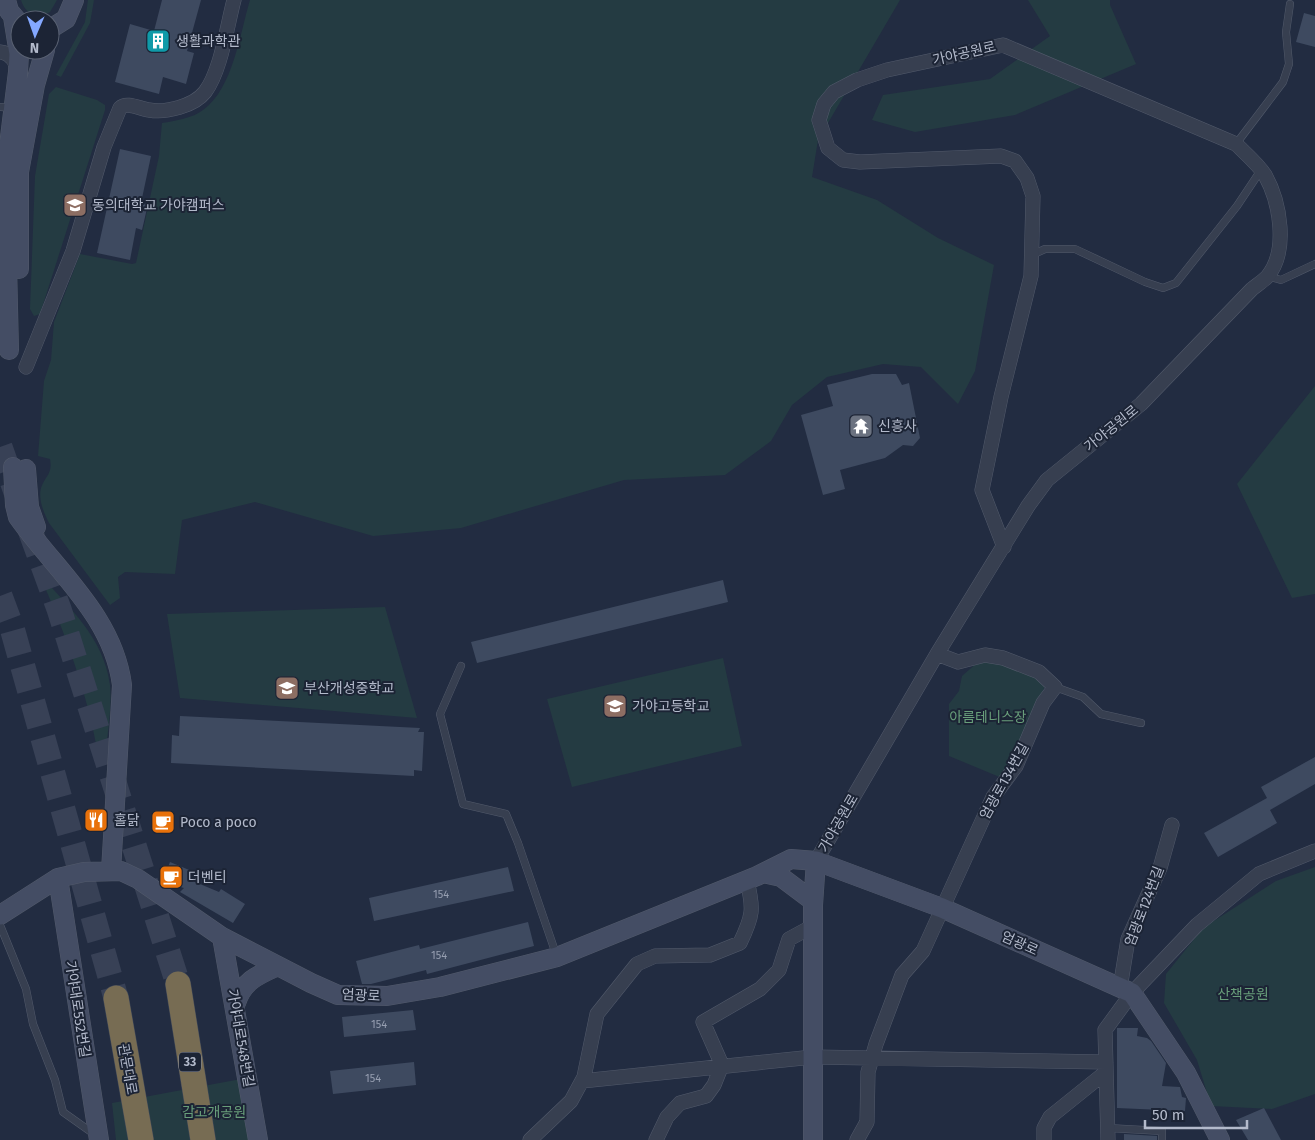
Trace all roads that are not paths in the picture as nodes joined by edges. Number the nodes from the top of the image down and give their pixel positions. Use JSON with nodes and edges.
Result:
{"nodes":[{"id":1,"x":74,"y":0,"type":"edge"},
{"id":2,"x":234,"y":0,"type":"edge"},
{"id":3,"x":1290,"y":4,"type":"dead end"},
{"id":4,"x":60,"y":24,"type":"edge"},
{"id":5,"x":3,"y":53,"type":"edge"},
{"id":6,"x":17,"y":60,"type":"edge"},
{"id":7,"x":42,"y":60,"type":"edge"},
{"id":8,"x":18,"y":72,"type":"junction"},
{"id":9,"x":7,"y":107,"type":"edge"},
{"id":10,"x":1236,"y":144,"type":"junction"},
{"id":11,"x":1261,"y":170,"type":"junction"},
{"id":12,"x":8,"y":232,"type":"edge"},
{"id":13,"x":1032,"y":255,"type":"junction"},
{"id":14,"x":1315,"y":264,"type":"edge"},
{"id":15,"x":1267,"y":276,"type":"junction"},
{"id":16,"x":15,"y":348,"type":"dead end"},
{"id":17,"x":26,"y":367,"type":"dead end"},
{"id":18,"x":1004,"y":547,"type":"junction"},
{"id":19,"x":938,"y":654,"type":"junction"},
{"id":20,"x":461,"y":666,"type":"dead end"},
{"id":21,"x":1055,"y":687,"type":"junction"},
{"id":22,"x":1141,"y":723,"type":"dead end"},
{"id":23,"x":1172,"y":825,"type":"dead end"},
{"id":24,"x":1315,"y":851,"type":"edge"},
{"id":25,"x":816,"y":861,"type":"junction"},
{"id":26,"x":92,"y":872,"type":"junction"},
{"id":27,"x":124,"y":874,"type":"junction"},
{"id":28,"x":755,"y":877,"type":"junction"},
{"id":29,"x":58,"y":878,"type":"junction"},
{"id":30,"x":814,"y":900,"type":"junction"},
{"id":31,"x":942,"y":908,"type":"junction"},
{"id":32,"x":0,"y":915,"type":"edge"},
{"id":33,"x":64,"y":917,"type":"junction"},
{"id":34,"x":0,"y":925,"type":"edge"},
{"id":35,"x":813,"y":926,"type":"junction"},
{"id":36,"x":222,"y":937,"type":"junction"},
{"id":37,"x":557,"y":957,"type":"junction"},
{"id":38,"x":278,"y":966,"type":"junction"},
{"id":39,"x":178,"y":984,"type":"tunnel mouth"},
{"id":40,"x":1126,"y":990,"type":"junction"},
{"id":41,"x":116,"y":998,"type":"tunnel mouth"},
{"id":42,"x":236,"y":1003,"type":"junction"},
{"id":43,"x":813,"y":1057,"type":"junction"},
{"id":44,"x":872,"y":1058,"type":"junction"},
{"id":45,"x":722,"y":1067,"type":"junction"},
{"id":46,"x":1106,"y":1067,"type":"junction"},
{"id":47,"x":582,"y":1081,"type":"junction"},
{"id":48,"x":1108,"y":1134,"type":"edge"},
{"id":49,"x":98,"y":1138,"type":"edge"},
{"id":50,"x":141,"y":1140,"type":"edge"},
{"id":51,"x":203,"y":1140,"type":"edge"},
{"id":52,"x":258,"y":1140,"type":"edge"},
{"id":53,"x":530,"y":1140,"type":"edge"},
{"id":54,"x":656,"y":1140,"type":"edge"},
{"id":55,"x":813,"y":1140,"type":"edge"},
{"id":56,"x":857,"y":1140,"type":"edge"},
{"id":57,"x":1044,"y":1140,"type":"edge"},
{"id":58,"x":1162,"y":1140,"type":"edge"},
{"id":59,"x":1220,"y":1140,"type":"edge"}],
"edges":[{"from":1,"to":4,"type":"street"},
{"from":2,"to":17,"type":"street"},
{"from":3,"to":10,"type":"lane"},
{"from":5,"to":8,"type":"street"},
{"from":6,"to":8,"type":"street"},
{"from":7,"to":12,"type":"street"},
{"from":8,"to":9,"type":"street"},
{"from":9,"to":12,"type":"street"},
{"from":10,"to":11,"type":"street","name":"가야공원로"},
{"from":10,"to":13,"type":"street","name":"가야공원로"},
{"from":11,"to":13,"type":"lane"},
{"from":11,"to":15,"type":"street","name":"가야공원로"},
{"from":12,"to":16,"type":"street"},
{"from":13,"to":18,"type":"street","name":"가야공원로"},
{"from":14,"to":15,"type":"lane"},
{"from":15,"to":18,"type":"street","name":"가야공원로"},
{"from":18,"to":19,"type":"street","name":"가야공원로"},
{"from":19,"to":21,"type":"street"},
{"from":19,"to":25,"type":"street","name":"가야공원로"},
{"from":20,"to":37,"type":"lane"},
{"from":21,"to":22,"type":"lane"},
{"from":21,"to":31,"type":"street","name":"엄광로134번길"},
{"from":23,"to":40,"type":"street","name":"엄광로124번길"},
{"from":24,"to":40,"type":"street"},
{"from":25,"to":28,"type":"street","name":"엄광로"},
{"from":25,"to":30,"type":"street","name":"가야공원로"},
{"from":25,"to":31,"type":"street","name":"엄광로"},
{"from":26,"to":27,"type":"street"},
{"from":26,"to":29,"type":"street"},
{"from":26,"to":33,"type":"street"},
{"from":27,"to":27,"type":"street"},
{"from":27,"to":36,"type":"street","name":"엄광로"},
{"from":28,"to":30,"type":"street"},
{"from":28,"to":37,"type":"street","name":"엄광로"},
{"from":28,"to":47,"type":"street"},
{"from":29,"to":32,"type":"street"},
{"from":29,"to":33,"type":"street","name":"가야대로552번길"},
{"from":30,"to":35,"type":"street","name":"가야공원로"},
{"from":31,"to":40,"type":"street","name":"엄광로"},
{"from":31,"to":44,"type":"street","name":"엄광로134번길"},
{"from":33,"to":49,"type":"street","name":"가야대로552번길"},
{"from":34,"to":49,"type":"lane"},
{"from":35,"to":43,"type":"street","name":"가야공원로"},
{"from":35,"to":45,"type":"street"},
{"from":36,"to":38,"type":"street","name":"엄광로"},
{"from":36,"to":42,"type":"street","name":"가야대로548번길"},
{"from":37,"to":38,"type":"street","name":"엄광로"},
{"from":38,"to":42,"type":"street"},
{"from":39,"to":51,"type":"highway","number":"33"},
{"from":40,"to":46,"type":"street"},
{"from":40,"to":59,"type":"street"},
{"from":41,"to":50,"type":"highway","name":"관문대로"},
{"from":42,"to":52,"type":"street","name":"가야대로548번길"},
{"from":43,"to":44,"type":"street"},
{"from":43,"to":45,"type":"street"},
{"from":43,"to":55,"type":"street","name":"가야공원로"},
{"from":44,"to":46,"type":"street"},
{"from":44,"to":56,"type":"street","name":"엄광로134번길"},
{"from":45,"to":47,"type":"street"},
{"from":45,"to":54,"type":"street"},
{"from":46,"to":48,"type":"street"},
{"from":46,"to":57,"type":"street"},
{"from":47,"to":53,"type":"street"},
{"from":48,"to":58,"type":"lane"}]}
